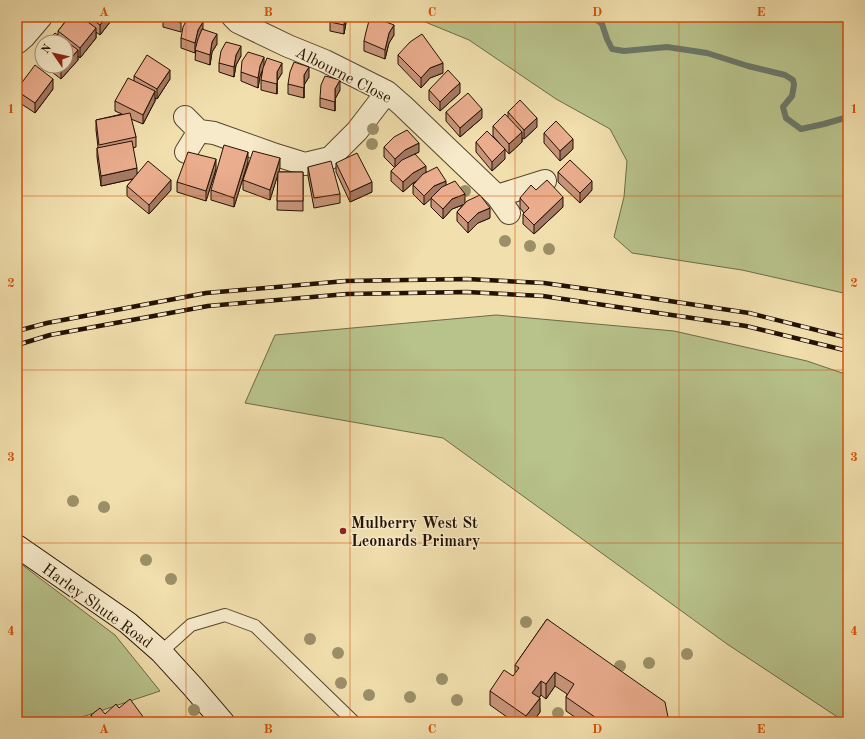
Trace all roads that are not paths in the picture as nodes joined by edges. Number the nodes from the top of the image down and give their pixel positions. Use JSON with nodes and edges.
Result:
{"nodes":[{"id":1,"x":41,"y":17,"type":"edge"},
{"id":2,"x":232,"y":17,"type":"edge"},
{"id":3,"x":17,"y":43,"type":"edge"},
{"id":4,"x":387,"y":92,"type":"junction"},
{"id":5,"x":186,"y":152,"type":"edge"},
{"id":6,"x":545,"y":181,"type":"edge"},
{"id":7,"x":17,"y":546,"type":"edge"},
{"id":8,"x":161,"y":652,"type":"junction"},
{"id":9,"x":223,"y":722,"type":"edge"},
{"id":10,"x":354,"y":722,"type":"edge"}],
"edges":[{"from":1,"to":3,"type":"street"},
{"from":2,"to":4,"type":"street","name":"Albourne Close"},
{"from":4,"to":5,"type":"street"},
{"from":4,"to":6,"type":"street","name":"Albourne Close"},
{"from":7,"to":8,"type":"street","name":"Harley Shute Road"},
{"from":8,"to":9,"type":"street","name":"Harley Shute Road"},
{"from":8,"to":10,"type":"lane"}]}
